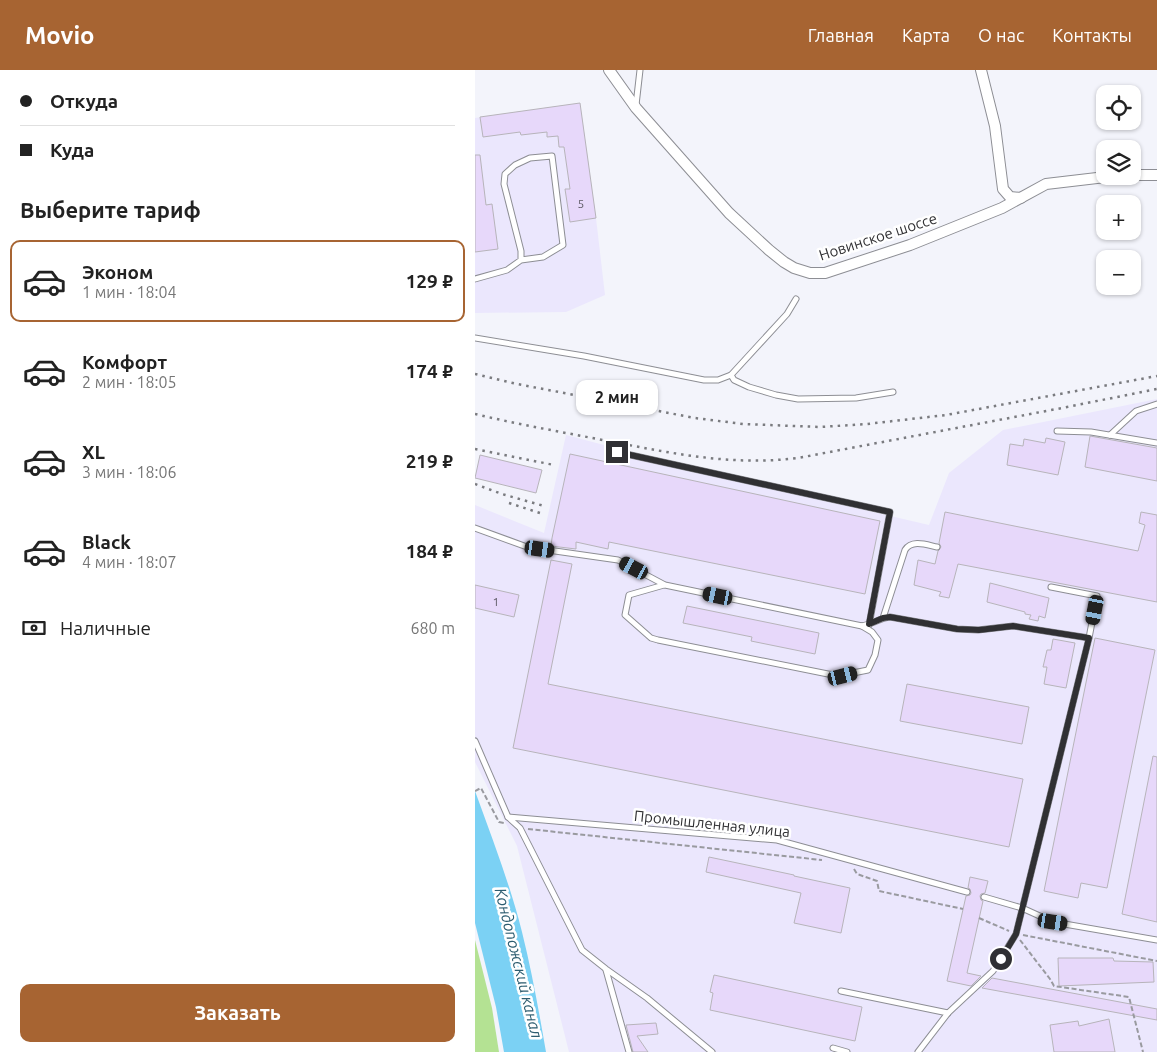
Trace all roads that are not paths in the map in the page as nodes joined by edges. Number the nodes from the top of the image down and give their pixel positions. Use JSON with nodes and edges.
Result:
{"nodes":[{"id":1,"x":609,"y":70,"type":"edge"},
{"id":2,"x":640,"y":70,"type":"edge"},
{"id":3,"x":981,"y":70,"type":"edge"},
{"id":4,"x":636,"y":108,"type":"junction"},
{"id":5,"x":1157,"y":175,"type":"edge"},
{"id":6,"x":1141,"y":176,"type":"edge"},
{"id":7,"x":1096,"y":178,"type":"edge"},
{"id":8,"x":1021,"y":198,"type":"junction"},
{"id":9,"x":521,"y":260,"type":"junction"},
{"id":10,"x":475,"y":279,"type":"edge"},
{"id":11,"x":796,"y":299,"type":"dead end"},
{"id":12,"x":475,"y":338,"type":"edge"},
{"id":13,"x":731,"y":375,"type":"junction"},
{"id":14,"x":893,"y":392,"type":"dead end"},
{"id":15,"x":1157,"y":404,"type":"edge"},
{"id":16,"x":1057,"y":431,"type":"dead end"},
{"id":17,"x":1110,"y":435,"type":"junction"},
{"id":18,"x":1157,"y":443,"type":"edge"},
{"id":19,"x":617,"y":452,"type":"dead end"},
{"id":20,"x":475,"y":528,"type":"edge"},
{"id":21,"x":937,"y":547,"type":"dead end"},
{"id":22,"x":665,"y":585,"type":"junction"},
{"id":23,"x":1051,"y":587,"type":"dead end"},
{"id":24,"x":883,"y":618,"type":"junction"},
{"id":25,"x":869,"y":624,"type":"junction"},
{"id":26,"x":862,"y":626,"type":"junction"},
{"id":27,"x":1089,"y":638,"type":"junction"},
{"id":28,"x":475,"y":741,"type":"edge"},
{"id":29,"x":508,"y":817,"type":"junction"},
{"id":30,"x":967,"y":892,"type":"dead end"},
{"id":31,"x":984,"y":897,"type":"dead end"},
{"id":32,"x":1022,"y":908,"type":"junction"},
{"id":33,"x":1157,"y":940,"type":"edge"},
{"id":34,"x":606,"y":969,"type":"junction"},
{"id":35,"x":841,"y":991,"type":"dead end"},
{"id":36,"x":948,"y":1013,"type":"junction"},
{"id":37,"x":833,"y":1048,"type":"dead end"},
{"id":38,"x":920,"y":1051,"type":"edge"},
{"id":39,"x":629,"y":1052,"type":"edge"},
{"id":40,"x":712,"y":1052,"type":"edge"},
{"id":41,"x":847,"y":1052,"type":"edge"}],
"edges":[{"from":1,"to":4,"type":"street","name":"Новинское шоссе"},
{"from":2,"to":4,"type":"lane"},
{"from":3,"to":8,"type":"street"},
{"from":4,"to":8,"type":"street","name":"Новинское шоссе"},
{"from":5,"to":6,"type":"street"},
{"from":7,"to":8,"type":"street","name":"Новинское шоссе"},
{"from":9,"to":9,"type":"lane"},
{"from":9,"to":10,"type":"lane"},
{"from":11,"to":13,"type":"lane"},
{"from":12,"to":13,"type":"lane"},
{"from":13,"to":14,"type":"lane"},
{"from":15,"to":17,"type":"lane"},
{"from":16,"to":17,"type":"lane"},
{"from":17,"to":18,"type":"lane"},
{"from":19,"to":25,"type":"lane"},
{"from":20,"to":22,"type":"lane"},
{"from":21,"to":24,"type":"lane"},
{"from":22,"to":26,"type":"lane"},
{"from":22,"to":26,"type":"lane"},
{"from":23,"to":27,"type":"lane"},
{"from":24,"to":25,"type":"lane"},
{"from":24,"to":27,"type":"lane"},
{"from":25,"to":26,"type":"lane"},
{"from":27,"to":32,"type":"lane"},
{"from":28,"to":29,"type":"lane"},
{"from":29,"to":30,"type":"lane","name":"Промышленная улица"},
{"from":29,"to":34,"type":"lane"},
{"from":31,"to":32,"type":"lane"},
{"from":32,"to":33,"type":"lane"},
{"from":32,"to":36,"type":"lane"},
{"from":34,"to":39,"type":"lane"},
{"from":34,"to":40,"type":"lane"},
{"from":35,"to":36,"type":"lane"},
{"from":36,"to":38,"type":"lane"},
{"from":37,"to":41,"type":"lane"}]}
